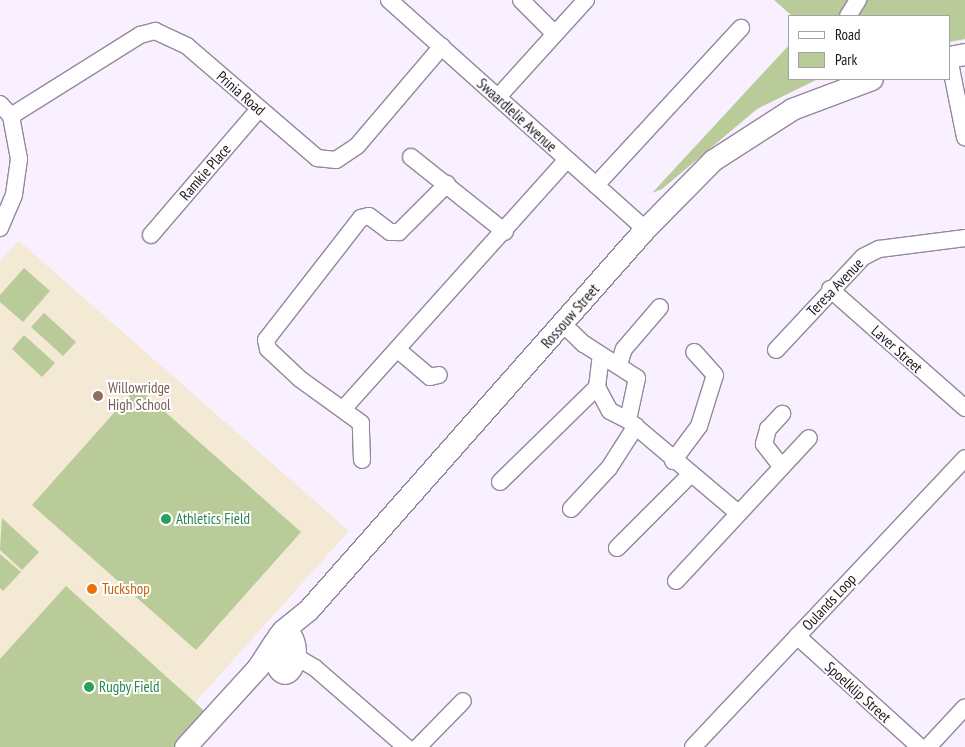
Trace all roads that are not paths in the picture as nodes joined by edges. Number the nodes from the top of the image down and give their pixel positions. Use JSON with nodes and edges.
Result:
{"nodes":[{"id":1,"x":389,"y":0,"type":"edge"},
{"id":2,"x":521,"y":0,"type":"edge"},
{"id":3,"x":586,"y":0,"type":"edge"},
{"id":4,"x":858,"y":0,"type":"edge"},
{"id":5,"x":849,"y":15,"type":"edge"},
{"id":6,"x":741,"y":28,"type":"dead end"},
{"id":7,"x":554,"y":33,"type":"junction"},
{"id":8,"x":442,"y":46,"type":"junction"},
{"id":9,"x":965,"y":54,"type":"edge"},
{"id":10,"x":950,"y":57,"type":"edge"},
{"id":11,"x":950,"y":62,"type":"edge"},
{"id":12,"x":862,"y":80,"type":"edge"},
{"id":13,"x":498,"y":97,"type":"junction"},
{"id":14,"x":6,"y":110,"type":"edge"},
{"id":15,"x":259,"y":110,"type":"junction"},
{"id":16,"x":965,"y":137,"type":"edge"},
{"id":17,"x":411,"y":157,"type":"dead end"},
{"id":18,"x":568,"y":160,"type":"junction"},
{"id":19,"x":447,"y":184,"type":"junction"},
{"id":20,"x":596,"y":186,"type":"junction"},
{"id":21,"x":0,"y":228,"type":"edge"},
{"id":22,"x":645,"y":229,"type":"junction"},
{"id":23,"x":505,"y":232,"type":"junction"},
{"id":24,"x":151,"y":235,"type":"dead end"},
{"id":25,"x":965,"y":238,"type":"edge"},
{"id":26,"x":830,"y":289,"type":"junction"},
{"id":27,"x":660,"y":306,"type":"dead end"},
{"id":28,"x":563,"y":324,"type":"junction"},
{"id":29,"x":398,"y":350,"type":"junction"},
{"id":30,"x":776,"y":350,"type":"dead end"},
{"id":31,"x":694,"y":352,"type":"dead end"},
{"id":32,"x":601,"y":356,"type":"junction"},
{"id":33,"x":619,"y":364,"type":"junction"},
{"id":34,"x":439,"y":375,"type":"dead end"},
{"id":35,"x":597,"y":387,"type":"junction"},
{"id":36,"x":345,"y":407,"type":"junction"},
{"id":37,"x":965,"y":408,"type":"edge"},
{"id":38,"x":782,"y":414,"type":"dead end"},
{"id":39,"x":632,"y":423,"type":"junction"},
{"id":40,"x":809,"y":438,"type":"dead end"},
{"id":41,"x":965,"y":458,"type":"edge"},
{"id":42,"x":362,"y":460,"type":"dead end"},
{"id":43,"x":673,"y":461,"type":"junction"},
{"id":44,"x":781,"y":466,"type":"junction"},
{"id":45,"x":690,"y":475,"type":"junction"},
{"id":46,"x":500,"y":482,"type":"dead end"},
{"id":47,"x":571,"y":509,"type":"dead end"},
{"id":48,"x":738,"y":514,"type":"junction"},
{"id":49,"x":617,"y":548,"type":"dead end"},
{"id":50,"x":676,"y":581,"type":"dead end"},
{"id":51,"x":797,"y":636,"type":"junction"},
{"id":52,"x":284,"y":642,"type":"junction"},
{"id":53,"x":463,"y":701,"type":"dead end"},
{"id":54,"x":965,"y":707,"type":"edge"},
{"id":55,"x":185,"y":747,"type":"edge"},
{"id":56,"x":406,"y":747,"type":"edge"},
{"id":57,"x":418,"y":747,"type":"edge"},
{"id":58,"x":693,"y":747,"type":"edge"},
{"id":59,"x":920,"y":747,"type":"edge"},
{"id":60,"x":928,"y":747,"type":"edge"}],
"edges":[{"from":1,"to":8,"type":"street","name":"Swaardlelie Avenue"},
{"from":2,"to":7,"type":"street"},
{"from":3,"to":7,"type":"street"},
{"from":4,"to":5,"type":"street"},
{"from":6,"to":20,"type":"street"},
{"from":7,"to":13,"type":"street"},
{"from":8,"to":13,"type":"street","name":"Swaardlelie Avenue"},
{"from":8,"to":15,"type":"street","name":"Prinia Road"},
{"from":9,"to":10,"type":"main road"},
{"from":11,"to":16,"type":"street"},
{"from":12,"to":22,"type":"main road","name":"Rossouw Street"},
{"from":13,"to":18,"type":"street","name":"Swaardlelie Avenue"},
{"from":14,"to":15,"type":"street","name":"Prinia Road"},
{"from":14,"to":21,"type":"street"},
{"from":15,"to":24,"type":"street","name":"Ramkie Place"},
{"from":17,"to":19,"type":"street"},
{"from":18,"to":20,"type":"street","name":"Swaardlelie Avenue"},
{"from":18,"to":23,"type":"street"},
{"from":19,"to":23,"type":"street"},
{"from":19,"to":36,"type":"street"},
{"from":20,"to":22,"type":"street","name":"Swaardlelie Avenue"},
{"from":22,"to":28,"type":"main road","name":"Rossouw Street"},
{"from":23,"to":29,"type":"street"},
{"from":25,"to":26,"type":"street","name":"Teresa Avenue"},
{"from":26,"to":30,"type":"street","name":"Teresa Avenue"},
{"from":26,"to":37,"type":"street","name":"Laver Street"},
{"from":27,"to":33,"type":"street"},
{"from":28,"to":32,"type":"street"},
{"from":28,"to":52,"type":"main road","name":"Rossouw Street"},
{"from":29,"to":34,"type":"street"},
{"from":29,"to":36,"type":"street"},
{"from":31,"to":43,"type":"street"},
{"from":32,"to":33,"type":"street"},
{"from":32,"to":35,"type":"street"},
{"from":33,"to":39,"type":"street"},
{"from":35,"to":39,"type":"street"},
{"from":35,"to":46,"type":"street"},
{"from":36,"to":42,"type":"street"},
{"from":38,"to":44,"type":"street"},
{"from":39,"to":43,"type":"street"},
{"from":39,"to":47,"type":"street"},
{"from":40,"to":44,"type":"street"},
{"from":41,"to":51,"type":"street","name":"Oulands Loop"},
{"from":43,"to":45,"type":"street"},
{"from":44,"to":48,"type":"street"},
{"from":45,"to":48,"type":"street"},
{"from":45,"to":49,"type":"street"},
{"from":48,"to":50,"type":"street"},
{"from":51,"to":58,"type":"street","name":"Oulands Loop"},
{"from":51,"to":59,"type":"street","name":"Spoelklip Street"},
{"from":52,"to":55,"type":"main road","name":"Rossouw Street"},
{"from":52,"to":56,"type":"street"},
{"from":53,"to":57,"type":"street"},
{"from":54,"to":60,"type":"street"}]}
